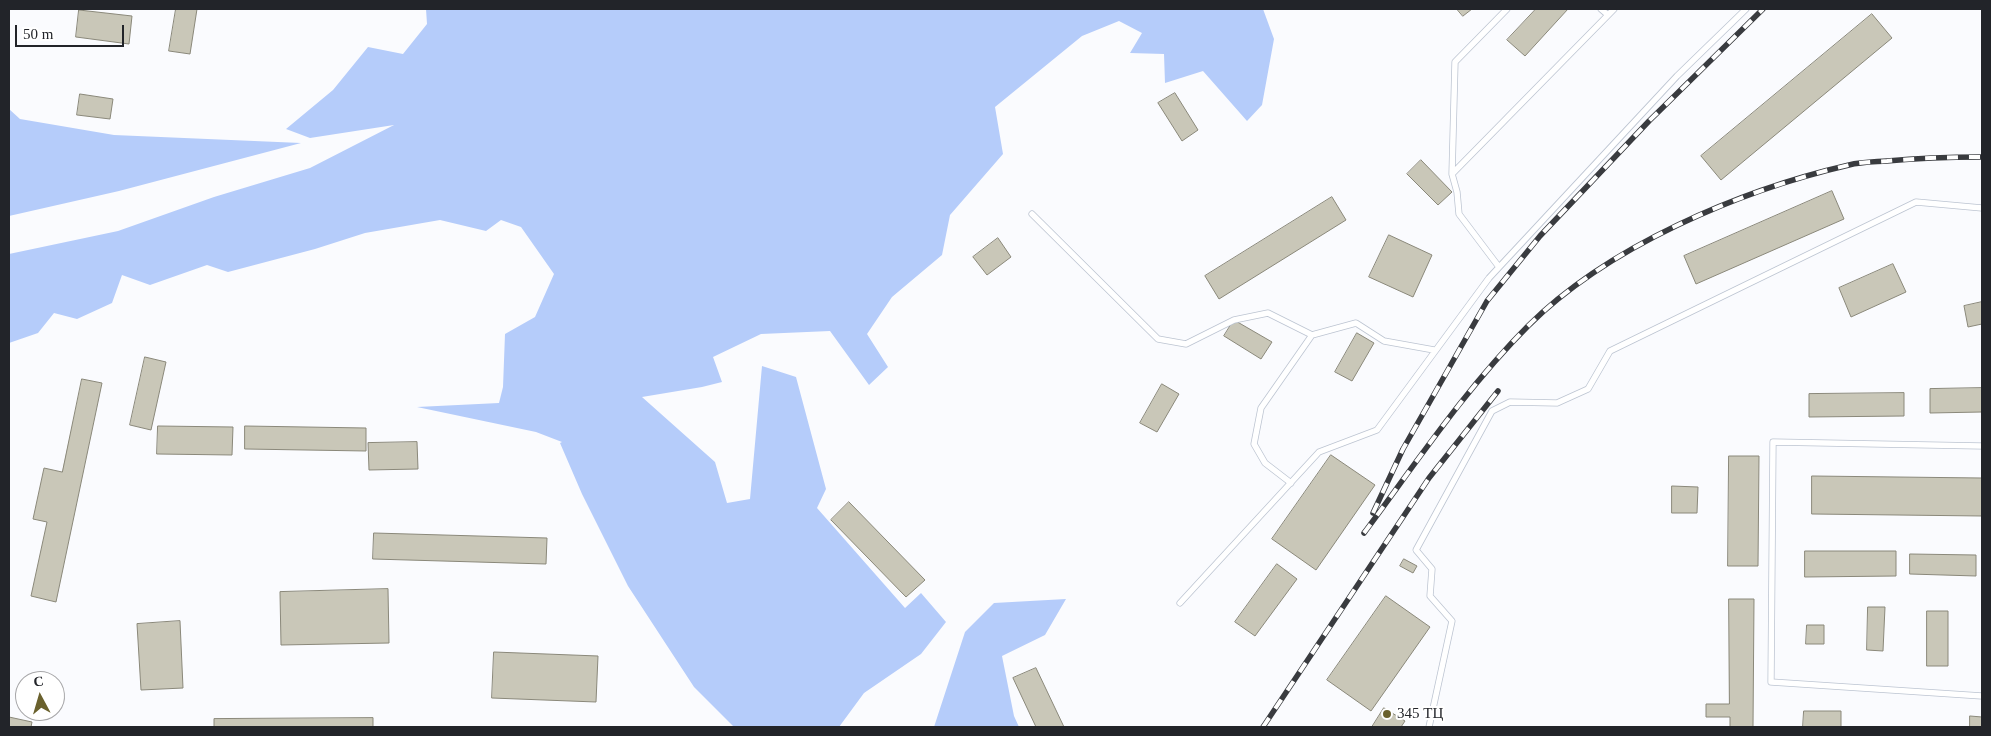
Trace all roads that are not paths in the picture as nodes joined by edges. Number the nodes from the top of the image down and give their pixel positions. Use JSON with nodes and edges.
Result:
{"nodes":[{"id":1,"x":1507,"y":9,"type":"edge"},
{"id":2,"x":1601,"y":9,"type":"edge"},
{"id":3,"x":1614,"y":9,"type":"edge"},
{"id":4,"x":1746,"y":9,"type":"edge"},
{"id":5,"x":1608,"y":15,"type":"junction"},
{"id":6,"x":1452,"y":174,"type":"junction"},
{"id":7,"x":1982,"y":208,"type":"edge"},
{"id":8,"x":1032,"y":214,"type":"dead end"},
{"id":9,"x":1499,"y":267,"type":"junction"},
{"id":10,"x":1312,"y":335,"type":"junction"},
{"id":11,"x":1434,"y":350,"type":"junction"},
{"id":12,"x":1982,"y":446,"type":"edge"},
{"id":13,"x":1291,"y":483,"type":"junction"},
{"id":14,"x":1180,"y":603,"type":"dead end"},
{"id":15,"x":1982,"y":696,"type":"edge"},
{"id":16,"x":1429,"y":727,"type":"edge"}],
"edges":[{"from":1,"to":6,"type":"lane"},
{"from":2,"to":5,"type":"lane"},
{"from":3,"to":5,"type":"lane"},
{"from":4,"to":9,"type":"lane"},
{"from":5,"to":6,"type":"lane"},
{"from":6,"to":9,"type":"lane"},
{"from":7,"to":16,"type":"lane"},
{"from":8,"to":10,"type":"lane"},
{"from":9,"to":11,"type":"lane"},
{"from":10,"to":11,"type":"lane"},
{"from":10,"to":13,"type":"lane"},
{"from":11,"to":13,"type":"lane"},
{"from":12,"to":15,"type":"lane"},
{"from":13,"to":14,"type":"lane"}]}
